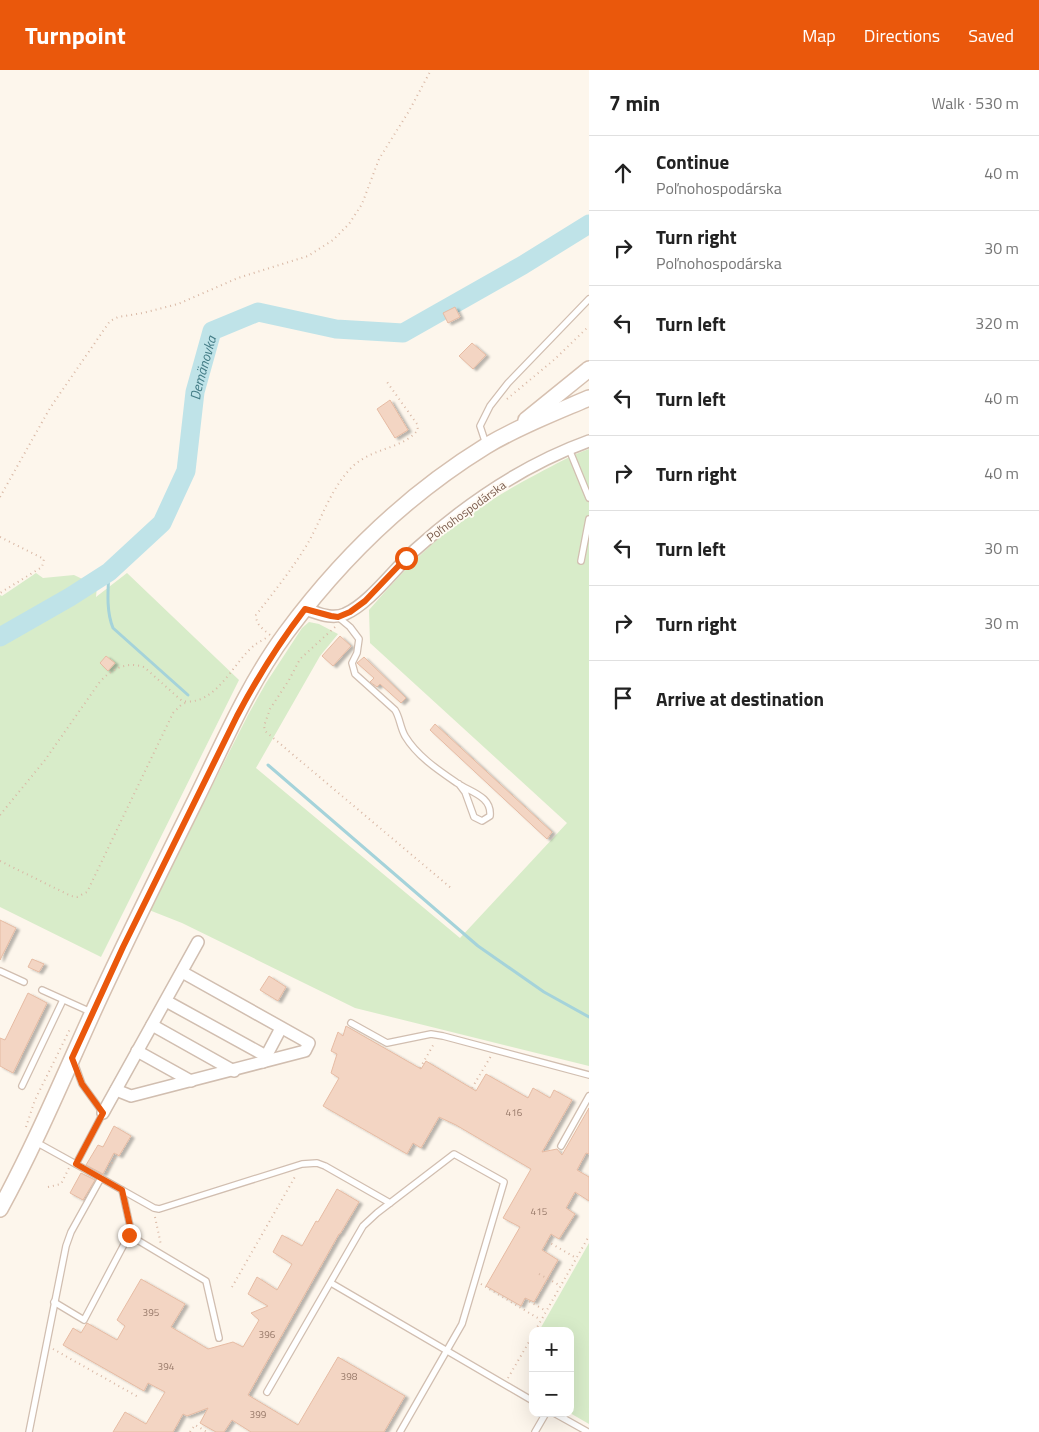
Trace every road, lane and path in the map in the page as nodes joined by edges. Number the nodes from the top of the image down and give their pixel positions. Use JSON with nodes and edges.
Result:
{"nodes":[{"id":1,"x":431,"y":70,"type":"edge"},
{"id":2,"x":589,"y":298,"type":"edge"},
{"id":3,"x":589,"y":326,"type":"edge"},
{"id":4,"x":589,"y":369,"type":"edge"},
{"id":5,"x":388,"y":382,"type":"dead end"},
{"id":6,"x":589,"y":398,"type":"edge"},
{"id":7,"x":490,"y":406,"type":"junction"},
{"id":8,"x":511,"y":432,"type":"junction"},
{"id":9,"x":589,"y":441,"type":"edge"},
{"id":10,"x":486,"y":446,"type":"junction"},
{"id":11,"x":569,"y":449,"type":"junction"},
{"id":12,"x":0,"y":497,"type":"edge"},
{"id":13,"x":589,"y":498,"type":"edge"},
{"id":14,"x":589,"y":519,"type":"edge"},
{"id":15,"x":0,"y":537,"type":"edge"},
{"id":16,"x":581,"y":561,"type":"dead end"},
{"id":17,"x":0,"y":593,"type":"edge"},
{"id":18,"x":305,"y":609,"type":"junction"},
{"id":19,"x":340,"y":619,"type":"junction"},
{"id":20,"x":275,"y":640,"type":"junction"},
{"id":21,"x":188,"y":702,"type":"junction"},
{"id":22,"x":459,"y":784,"type":"junction"},
{"id":23,"x":0,"y":815,"type":"edge"},
{"id":24,"x":0,"y":861,"type":"edge"},
{"id":25,"x":450,"y":888,"type":"dead end"},
{"id":26,"x":198,"y":942,"type":"dead end"},
{"id":27,"x":0,"y":971,"type":"edge"},
{"id":28,"x":182,"y":972,"type":"junction"},
{"id":29,"x":24,"y":982,"type":"dead end"},
{"id":30,"x":42,"y":990,"type":"dead end"},
{"id":31,"x":63,"y":1000,"type":"junction"},
{"id":32,"x":166,"y":1001,"type":"junction"},
{"id":33,"x":93,"y":1013,"type":"junction"},
{"id":34,"x":351,"y":1024,"type":"dead end"},
{"id":35,"x":152,"y":1025,"type":"junction"},
{"id":36,"x":281,"y":1028,"type":"junction"},
{"id":37,"x":438,"y":1035,"type":"junction"},
{"id":38,"x":494,"y":1049,"type":"junction"},
{"id":39,"x":137,"y":1051,"type":"junction"},
{"id":40,"x":72,"y":1058,"type":"junction"},
{"id":41,"x":265,"y":1059,"type":"junction"},
{"id":42,"x":420,"y":1068,"type":"dead end"},
{"id":43,"x":234,"y":1071,"type":"junction"},
{"id":44,"x":589,"y":1075,"type":"edge"},
{"id":45,"x":191,"y":1081,"type":"junction"},
{"id":46,"x":22,"y":1086,"type":"dead end"},
{"id":47,"x":472,"y":1088,"type":"dead end"},
{"id":48,"x":116,"y":1090,"type":"junction"},
{"id":49,"x":589,"y":1096,"type":"edge"},
{"id":50,"x":103,"y":1113,"type":"junction"},
{"id":51,"x":34,"y":1141,"type":"junction"},
{"id":52,"x":561,"y":1146,"type":"dead end"},
{"id":53,"x":116,"y":1154,"type":"dead end"},
{"id":54,"x":74,"y":1163,"type":"junction"},
{"id":55,"x":302,"y":1164,"type":"junction"},
{"id":56,"x":106,"y":1172,"type":"dead end"},
{"id":57,"x":101,"y":1178,"type":"junction"},
{"id":58,"x":48,"y":1187,"type":"dead end"},
{"id":59,"x":122,"y":1190,"type":"junction"},
{"id":60,"x":390,"y":1203,"type":"junction"},
{"id":61,"x":154,"y":1208,"type":"junction"},
{"id":62,"x":0,"y":1209,"type":"edge"},
{"id":63,"x":129,"y":1235,"type":"junction"},
{"id":64,"x":589,"y":1236,"type":"edge"},
{"id":65,"x":547,"y":1242,"type":"dead end"},
{"id":66,"x":163,"y":1254,"type":"junction"},
{"id":67,"x":576,"y":1258,"type":"junction"},
{"id":68,"x":539,"y":1274,"type":"dead end"},
{"id":69,"x":475,"y":1281,"type":"junction"},
{"id":70,"x":331,"y":1283,"type":"junction"},
{"id":71,"x":560,"y":1286,"type":"junction"},
{"id":72,"x":232,"y":1287,"type":"dead end"},
{"id":73,"x":525,"y":1299,"type":"dead end"},
{"id":74,"x":54,"y":1302,"type":"junction"},
{"id":75,"x":546,"y":1311,"type":"junction"},
{"id":76,"x":541,"y":1320,"type":"junction"},
{"id":77,"x":537,"y":1327,"type":"edge"},
{"id":78,"x":219,"y":1338,"type":"dead end"},
{"id":79,"x":529,"y":1342,"type":"edge"},
{"id":80,"x":46,"y":1346,"type":"junction"},
{"id":81,"x":447,"y":1350,"type":"junction"},
{"id":82,"x":505,"y":1384,"type":"junction"},
{"id":83,"x":267,"y":1392,"type":"dead end"},
{"id":84,"x":140,"y":1398,"type":"dead end"},
{"id":85,"x":529,"y":1399,"type":"edge"},
{"id":86,"x":544,"y":1417,"type":"edge"},
{"id":87,"x":561,"y":1417,"type":"edge"},
{"id":88,"x":29,"y":1432,"type":"edge"},
{"id":89,"x":190,"y":1432,"type":"edge"},
{"id":90,"x":207,"y":1432,"type":"edge"},
{"id":91,"x":400,"y":1432,"type":"edge"},
{"id":92,"x":535,"y":1432,"type":"edge"},
{"id":93,"x":588,"y":1432,"type":"edge"}],
"edges":[{"from":1,"to":12,"type":"path"},
{"from":2,"to":7,"type":"lane"},
{"from":3,"to":7,"type":"path"},
{"from":4,"to":8,"type":"main road"},
{"from":5,"to":20,"type":"path"},
{"from":6,"to":8,"type":"main road"},
{"from":7,"to":10,"type":"lane"},
{"from":8,"to":10,"type":"main road"},
{"from":9,"to":11,"type":"street","name":"Poľnohospodárska"},
{"from":10,"to":18,"type":"main road"},
{"from":11,"to":13,"type":"lane"},
{"from":11,"to":19,"type":"street","name":"Poľnohospodárska"},
{"from":14,"to":16,"type":"lane"},
{"from":15,"to":17,"type":"path"},
{"from":18,"to":19,"type":"street"},
{"from":18,"to":20,"type":"main road"},
{"from":19,"to":22,"type":"lane"},
{"from":19,"to":25,"type":"path"},
{"from":20,"to":21,"type":"path"},
{"from":20,"to":33,"type":"main road"},
{"from":21,"to":23,"type":"path"},
{"from":21,"to":24,"type":"path"},
{"from":22,"to":22,"type":"lane"},
{"from":26,"to":28,"type":"street"},
{"from":27,"to":29,"type":"lane"},
{"from":28,"to":32,"type":"street"},
{"from":28,"to":36,"type":"street"},
{"from":30,"to":31,"type":"lane"},
{"from":31,"to":33,"type":"lane"},
{"from":31,"to":46,"type":"lane"},
{"from":32,"to":35,"type":"street"},
{"from":32,"to":41,"type":"street"},
{"from":33,"to":40,"type":"main road"},
{"from":34,"to":37,"type":"lane"},
{"from":35,"to":39,"type":"street"},
{"from":35,"to":43,"type":"street"},
{"from":36,"to":41,"type":"street"},
{"from":36,"to":41,"type":"street"},
{"from":37,"to":38,"type":"lane"},
{"from":37,"to":42,"type":"path"},
{"from":38,"to":44,"type":"lane"},
{"from":38,"to":47,"type":"path"},
{"from":39,"to":45,"type":"street"},
{"from":39,"to":48,"type":"street"},
{"from":40,"to":50,"type":"lane"},
{"from":40,"to":51,"type":"main road"},
{"from":41,"to":43,"type":"street"},
{"from":43,"to":45,"type":"street"},
{"from":45,"to":48,"type":"street"},
{"from":48,"to":50,"type":"street"},
{"from":49,"to":52,"type":"lane"},
{"from":50,"to":54,"type":"lane"},
{"from":51,"to":54,"type":"lane"},
{"from":51,"to":62,"type":"main road"},
{"from":53,"to":56,"type":"path"},
{"from":54,"to":57,"type":"lane"},
{"from":54,"to":58,"type":"path"},
{"from":55,"to":60,"type":"lane"},
{"from":55,"to":61,"type":"lane"},
{"from":55,"to":72,"type":"path"},
{"from":57,"to":59,"type":"lane"},
{"from":57,"to":74,"type":"lane"},
{"from":59,"to":61,"type":"lane"},
{"from":59,"to":63,"type":"lane"},
{"from":60,"to":69,"type":"lane"},
{"from":60,"to":70,"type":"lane"},
{"from":61,"to":66,"type":"path"},
{"from":63,"to":66,"type":"lane"},
{"from":63,"to":74,"type":"lane"},
{"from":64,"to":67,"type":"path"},
{"from":65,"to":67,"type":"path"},
{"from":66,"to":78,"type":"lane"},
{"from":67,"to":71,"type":"path"},
{"from":68,"to":71,"type":"path"},
{"from":69,"to":76,"type":"path"},
{"from":69,"to":81,"type":"lane"},
{"from":70,"to":81,"type":"lane"},
{"from":70,"to":83,"type":"lane"},
{"from":71,"to":75,"type":"path"},
{"from":73,"to":75,"type":"path"},
{"from":74,"to":80,"type":"lane"},
{"from":75,"to":76,"type":"path"},
{"from":76,"to":77,"type":"path"},
{"from":79,"to":82,"type":"path"},
{"from":80,"to":84,"type":"path"},
{"from":80,"to":88,"type":"lane"},
{"from":81,"to":82,"type":"lane"},
{"from":81,"to":91,"type":"lane"},
{"from":82,"to":85,"type":"lane"},
{"from":86,"to":92,"type":"lane"},
{"from":87,"to":93,"type":"lane"},
{"from":89,"to":90,"type":"path"}]}
